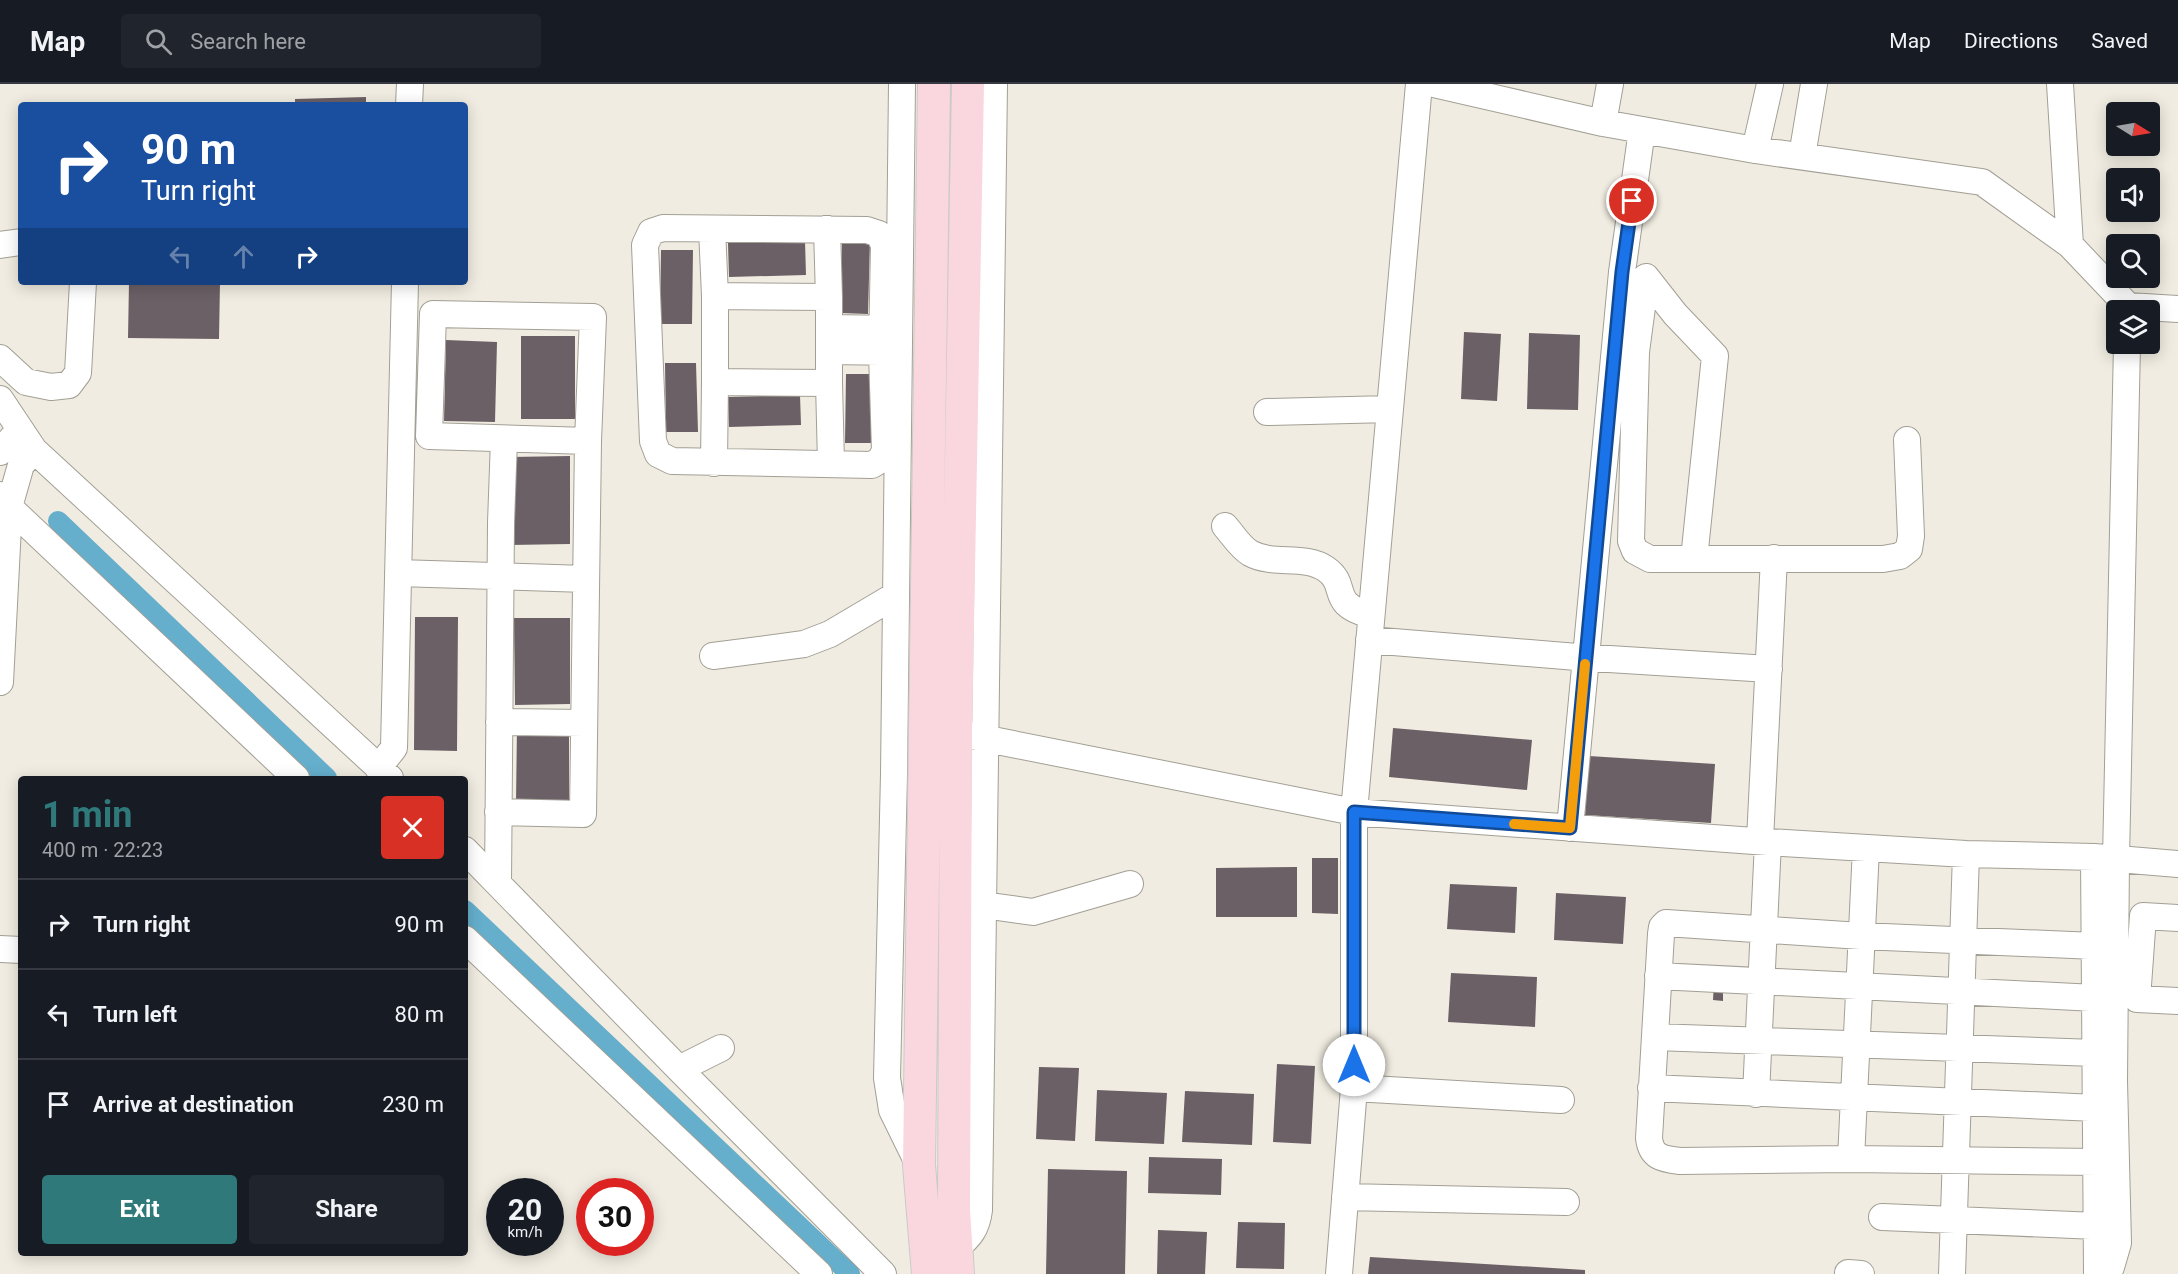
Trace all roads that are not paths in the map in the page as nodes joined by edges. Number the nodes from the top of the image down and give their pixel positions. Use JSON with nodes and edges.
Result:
{"nodes":[{"id":1,"x":410,"y":84,"type":"edge"},
{"id":2,"x":902,"y":84,"type":"edge"},
{"id":3,"x":934,"y":84,"type":"edge"},
{"id":4,"x":968,"y":84,"type":"edge"},
{"id":5,"x":994,"y":84,"type":"edge"},
{"id":6,"x":1419,"y":84,"type":"edge"},
{"id":7,"x":1434,"y":84,"type":"edge"},
{"id":8,"x":1610,"y":84,"type":"edge"},
{"id":9,"x":1770,"y":84,"type":"edge"},
{"id":10,"x":1814,"y":84,"type":"edge"},
{"id":11,"x":2060,"y":84,"type":"edge"},
{"id":12,"x":409,"y":102,"type":"edge"},
{"id":13,"x":1603,"y":123,"type":"junction"},
{"id":14,"x":1642,"y":130,"type":"junction"},
{"id":15,"x":1755,"y":150,"type":"junction"},
{"id":16,"x":1802,"y":156,"type":"junction"},
{"id":17,"x":712,"y":229,"type":"junction"},
{"id":18,"x":828,"y":229,"type":"junction"},
{"id":19,"x":18,"y":242,"type":"edge"},
{"id":20,"x":0,"y":245,"type":"edge"},
{"id":21,"x":2070,"y":245,"type":"junction"},
{"id":22,"x":82,"y":285,"type":"edge"},
{"id":23,"x":405,"y":285,"type":"edge"},
{"id":24,"x":715,"y":296,"type":"junction"},
{"id":25,"x":829,"y":297,"type":"junction"},
{"id":26,"x":2121,"y":300,"type":"edge"},
{"id":27,"x":2160,"y":309,"type":"edge"},
{"id":28,"x":2178,"y":309,"type":"edge"},
{"id":29,"x":829,"y":339,"type":"junction"},
{"id":30,"x":891,"y":340,"type":"junction"},
{"id":31,"x":2127,"y":354,"type":"edge"},
{"id":32,"x":0,"y":358,"type":"edge"},
{"id":33,"x":26,"y":382,"type":"junction"},
{"id":34,"x":715,"y":382,"type":"junction"},
{"id":35,"x":829,"y":383,"type":"junction"},
{"id":36,"x":1390,"y":409,"type":"junction"},
{"id":37,"x":1267,"y":412,"type":"dead end"},
{"id":38,"x":15,"y":422,"type":"edge"},
{"id":39,"x":504,"y":439,"type":"junction"},
{"id":40,"x":1907,"y":440,"type":"dead end"},
{"id":41,"x":588,"y":441,"type":"junction"},
{"id":42,"x":0,"y":452,"type":"edge"},
{"id":43,"x":714,"y":462,"type":"junction"},
{"id":44,"x":831,"y":463,"type":"junction"},
{"id":45,"x":5,"y":501,"type":"edge"},
{"id":46,"x":1225,"y":526,"type":"dead end"},
{"id":47,"x":1598,"y":528,"type":"junction"},
{"id":48,"x":1631,"y":532,"type":"junction"},
{"id":49,"x":1774,"y":558,"type":"junction"},
{"id":50,"x":1694,"y":559,"type":"junction"},
{"id":51,"x":398,"y":573,"type":"junction"},
{"id":52,"x":494,"y":577,"type":"junction"},
{"id":53,"x":586,"y":579,"type":"junction"},
{"id":54,"x":896,"y":596,"type":"junction"},
{"id":55,"x":1371,"y":615,"type":"junction"},
{"id":56,"x":1369,"y":640,"type":"junction"},
{"id":57,"x":713,"y":656,"type":"dead end"},
{"id":58,"x":1586,"y":657,"type":"junction"},
{"id":59,"x":1769,"y":669,"type":"junction"},
{"id":60,"x":0,"y":682,"type":"edge"},
{"id":61,"x":499,"y":722,"type":"junction"},
{"id":62,"x":584,"y":723,"type":"junction"},
{"id":63,"x":924,"y":727,"type":"junction"},
{"id":64,"x":971,"y":734,"type":"junction"},
{"id":65,"x":384,"y":773,"type":"edge"},
{"id":66,"x":294,"y":776,"type":"edge"},
{"id":67,"x":1354,"y":812,"type":"junction"},
{"id":68,"x":495,"y":820,"type":"junction"},
{"id":69,"x":1570,"y":828,"type":"junction"},
{"id":70,"x":1764,"y":841,"type":"junction"},
{"id":71,"x":1866,"y":848,"type":"junction"},
{"id":72,"x":468,"y":853,"type":"edge"},
{"id":73,"x":1966,"y":854,"type":"junction"},
{"id":74,"x":2105,"y":858,"type":"junction"},
{"id":75,"x":2178,"y":864,"type":"edge"},
{"id":76,"x":493,"y":878,"type":"junction"},
{"id":77,"x":1130,"y":884,"type":"dead end"},
{"id":78,"x":983,"y":904,"type":"junction"},
{"id":79,"x":2178,"y":918,"type":"edge"},
{"id":80,"x":1764,"y":929,"type":"junction"},
{"id":81,"x":1861,"y":936,"type":"junction"},
{"id":82,"x":1963,"y":940,"type":"junction"},
{"id":83,"x":468,"y":942,"type":"edge"},
{"id":84,"x":2095,"y":946,"type":"junction"},
{"id":85,"x":0,"y":949,"type":"edge"},
{"id":86,"x":18,"y":950,"type":"edge"},
{"id":87,"x":1658,"y":976,"type":"junction"},
{"id":88,"x":1761,"y":981,"type":"junction"},
{"id":89,"x":1859,"y":986,"type":"junction"},
{"id":90,"x":1961,"y":991,"type":"junction"},
{"id":91,"x":2095,"y":998,"type":"junction"},
{"id":92,"x":2178,"y":1001,"type":"edge"},
{"id":93,"x":1655,"y":1037,"type":"junction"},
{"id":94,"x":1759,"y":1041,"type":"junction"},
{"id":95,"x":1856,"y":1044,"type":"junction"},
{"id":96,"x":721,"y":1048,"type":"dead end"},
{"id":97,"x":1959,"y":1048,"type":"junction"},
{"id":98,"x":2095,"y":1053,"type":"junction"},
{"id":99,"x":679,"y":1069,"type":"junction"},
{"id":100,"x":2105,"y":1081,"type":"junction"},
{"id":101,"x":1354,"y":1088,"type":"junction"},
{"id":102,"x":1652,"y":1088,"type":"junction"},
{"id":103,"x":1756,"y":1094,"type":"junction"},
{"id":104,"x":1854,"y":1098,"type":"junction"},
{"id":105,"x":1561,"y":1100,"type":"dead end"},
{"id":106,"x":1957,"y":1103,"type":"junction"},
{"id":107,"x":2096,"y":1108,"type":"junction"},
{"id":108,"x":1851,"y":1159,"type":"junction"},
{"id":109,"x":1955,"y":1160,"type":"junction"},
{"id":110,"x":2097,"y":1162,"type":"junction"},
{"id":111,"x":919,"y":1165,"type":"junction"},
{"id":112,"x":1345,"y":1197,"type":"junction"},
{"id":113,"x":1566,"y":1202,"type":"dead end"},
{"id":114,"x":1882,"y":1216,"type":"dead end"},
{"id":115,"x":1953,"y":1220,"type":"junction"},
{"id":116,"x":2097,"y":1226,"type":"junction"},
{"id":117,"x":957,"y":1261,"type":"edge"},
{"id":118,"x":2097,"y":1273,"type":"edge"},
{"id":119,"x":819,"y":1274,"type":"edge"},
{"id":120,"x":883,"y":1274,"type":"edge"},
{"id":121,"x":928,"y":1274,"type":"edge"},
{"id":122,"x":1339,"y":1274,"type":"edge"},
{"id":123,"x":1952,"y":1274,"type":"edge"}],
"edges":[{"from":1,"to":12,"type":"street"},
{"from":2,"to":30,"type":"street"},
{"from":3,"to":63,"type":"main road"},
{"from":4,"to":64,"type":"main road"},
{"from":5,"to":64,"type":"street"},
{"from":6,"to":36,"type":"street"},
{"from":7,"to":13,"type":"street"},
{"from":8,"to":13,"type":"street"},
{"from":9,"to":15,"type":"street"},
{"from":10,"to":16,"type":"street"},
{"from":11,"to":21,"type":"street"},
{"from":13,"to":14,"type":"street"},
{"from":14,"to":15,"type":"street"},
{"from":14,"to":47,"type":"street"},
{"from":15,"to":16,"type":"street"},
{"from":16,"to":21,"type":"street"},
{"from":17,"to":18,"type":"street"},
{"from":17,"to":24,"type":"street"},
{"from":17,"to":43,"type":"street"},
{"from":18,"to":25,"type":"street"},
{"from":18,"to":30,"type":"street"},
{"from":19,"to":20,"type":"street"},
{"from":21,"to":26,"type":"street"},
{"from":22,"to":33,"type":"street"},
{"from":23,"to":51,"type":"street"},
{"from":24,"to":25,"type":"street"},
{"from":24,"to":34,"type":"street"},
{"from":25,"to":29,"type":"street"},
{"from":27,"to":28,"type":"street"},
{"from":29,"to":30,"type":"street"},
{"from":29,"to":35,"type":"street"},
{"from":30,"to":44,"type":"street"},
{"from":30,"to":54,"type":"street"},
{"from":31,"to":74,"type":"street"},
{"from":32,"to":33,"type":"street"},
{"from":33,"to":38,"type":"street"},
{"from":34,"to":35,"type":"street"},
{"from":34,"to":43,"type":"street"},
{"from":35,"to":44,"type":"street"},
{"from":36,"to":37,"type":"street"},
{"from":36,"to":55,"type":"street"},
{"from":38,"to":42,"type":"street"},
{"from":38,"to":45,"type":"street"},
{"from":38,"to":65,"type":"street"},
{"from":39,"to":41,"type":"street"},
{"from":39,"to":41,"type":"street"},
{"from":39,"to":52,"type":"street"},
{"from":40,"to":49,"type":"street"},
{"from":41,"to":53,"type":"street"},
{"from":43,"to":44,"type":"street"},
{"from":45,"to":60,"type":"street"},
{"from":45,"to":66,"type":"street"},
{"from":46,"to":55,"type":"street"},
{"from":47,"to":48,"type":"street"},
{"from":47,"to":58,"type":"street"},
{"from":48,"to":50,"type":"street"},
{"from":48,"to":50,"type":"street"},
{"from":49,"to":50,"type":"street"},
{"from":49,"to":59,"type":"street"},
{"from":51,"to":52,"type":"street"},
{"from":51,"to":65,"type":"street"},
{"from":52,"to":53,"type":"street"},
{"from":52,"to":61,"type":"street"},
{"from":52,"to":68,"type":"street"},
{"from":53,"to":62,"type":"street"},
{"from":54,"to":57,"type":"street"},
{"from":54,"to":111,"type":"street"},
{"from":55,"to":56,"type":"street"},
{"from":56,"to":58,"type":"street"},
{"from":56,"to":67,"type":"street"},
{"from":58,"to":59,"type":"street"},
{"from":58,"to":69,"type":"street"},
{"from":59,"to":70,"type":"street"},
{"from":61,"to":62,"type":"street"},
{"from":61,"to":68,"type":"street"},
{"from":62,"to":68,"type":"street"},
{"from":63,"to":64,"type":"street"},
{"from":63,"to":111,"type":"main road"},
{"from":64,"to":67,"type":"street"},
{"from":64,"to":78,"type":"street"},
{"from":64,"to":117,"type":"main road"},
{"from":67,"to":69,"type":"street"},
{"from":67,"to":101,"type":"street"},
{"from":68,"to":76,"type":"street"},
{"from":69,"to":70,"type":"street"},
{"from":70,"to":71,"type":"street"},
{"from":70,"to":80,"type":"street"},
{"from":71,"to":73,"type":"street"},
{"from":71,"to":81,"type":"street"},
{"from":72,"to":76,"type":"street"},
{"from":73,"to":74,"type":"street"},
{"from":73,"to":82,"type":"street"},
{"from":74,"to":75,"type":"street"},
{"from":74,"to":84,"type":"street"},
{"from":74,"to":100,"type":"street"},
{"from":76,"to":99,"type":"street"},
{"from":77,"to":78,"type":"street"},
{"from":78,"to":117,"type":"street"},
{"from":79,"to":92,"type":"street"},
{"from":80,"to":81,"type":"street"},
{"from":80,"to":87,"type":"street"},
{"from":80,"to":88,"type":"street"},
{"from":81,"to":82,"type":"street"},
{"from":81,"to":89,"type":"street"},
{"from":82,"to":84,"type":"street"},
{"from":82,"to":90,"type":"street"},
{"from":83,"to":119,"type":"street"},
{"from":84,"to":91,"type":"street"},
{"from":85,"to":86,"type":"street"},
{"from":87,"to":88,"type":"street"},
{"from":87,"to":93,"type":"street"},
{"from":88,"to":89,"type":"street"},
{"from":88,"to":94,"type":"street"},
{"from":89,"to":90,"type":"street"},
{"from":89,"to":95,"type":"street"},
{"from":90,"to":91,"type":"street"},
{"from":90,"to":97,"type":"street"},
{"from":91,"to":98,"type":"street"},
{"from":93,"to":94,"type":"street"},
{"from":93,"to":102,"type":"street"},
{"from":94,"to":95,"type":"street"},
{"from":94,"to":103,"type":"street"},
{"from":95,"to":97,"type":"street"},
{"from":95,"to":104,"type":"street"},
{"from":96,"to":99,"type":"street"},
{"from":97,"to":98,"type":"street"},
{"from":97,"to":106,"type":"street"},
{"from":98,"to":100,"type":"street"},
{"from":99,"to":120,"type":"street"},
{"from":100,"to":107,"type":"street"},
{"from":100,"to":118,"type":"street"},
{"from":101,"to":105,"type":"street"},
{"from":101,"to":112,"type":"street"},
{"from":102,"to":103,"type":"street"},
{"from":102,"to":108,"type":"street"},
{"from":103,"to":104,"type":"street"},
{"from":104,"to":106,"type":"street"},
{"from":104,"to":108,"type":"street"},
{"from":106,"to":107,"type":"street"},
{"from":106,"to":109,"type":"street"},
{"from":107,"to":110,"type":"street"},
{"from":108,"to":109,"type":"street"},
{"from":109,"to":110,"type":"street"},
{"from":109,"to":115,"type":"street"},
{"from":110,"to":116,"type":"street"},
{"from":111,"to":121,"type":"main road"},
{"from":112,"to":113,"type":"street"},
{"from":112,"to":122,"type":"street"},
{"from":114,"to":115,"type":"street"},
{"from":115,"to":116,"type":"street"},
{"from":115,"to":123,"type":"street"},
{"from":116,"to":118,"type":"street"}]}
